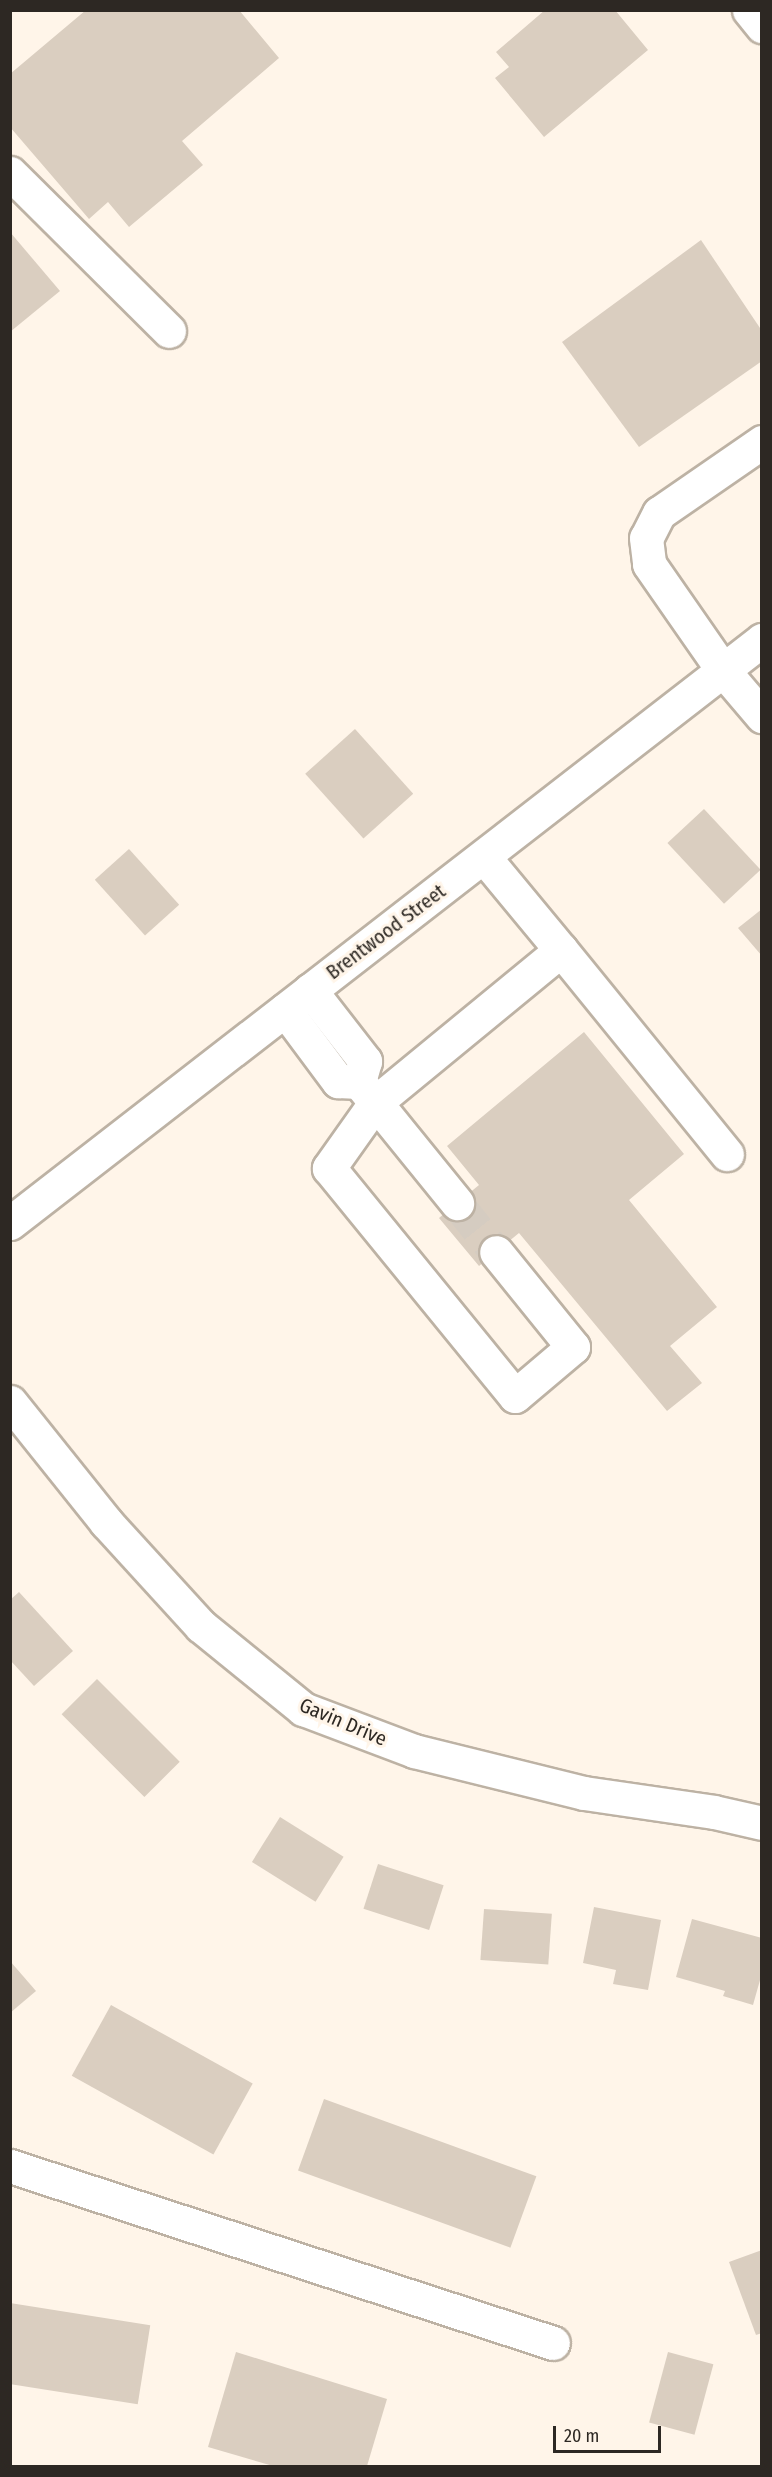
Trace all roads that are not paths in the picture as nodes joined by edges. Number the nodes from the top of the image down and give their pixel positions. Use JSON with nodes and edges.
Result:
{"nodes":[{"id":1,"x":749,"y":10,"type":"edge"},
{"id":2,"x":762,"y":26,"type":"edge"},
{"id":3,"x":10,"y":173,"type":"edge"},
{"id":4,"x":169,"y":331,"type":"dead end"},
{"id":5,"x":762,"y":442,"type":"edge"},
{"id":6,"x":762,"y":640,"type":"edge"},
{"id":7,"x":722,"y":669,"type":"junction"},
{"id":8,"x":762,"y":716,"type":"edge"},
{"id":9,"x":484,"y":857,"type":"junction"},
{"id":10,"x":561,"y":950,"type":"junction"},
{"id":11,"x":310,"y":990,"type":"junction"},
{"id":12,"x":285,"y":1010,"type":"junction"},
{"id":13,"x":367,"y":1092,"type":"junction"},
{"id":14,"x":727,"y":1154,"type":"dead end"},
{"id":15,"x":458,"y":1203,"type":"tunnel mouth"},
{"id":16,"x":10,"y":1223,"type":"edge"},
{"id":17,"x":496,"y":1252,"type":"tunnel mouth"},
{"id":18,"x":10,"y":1402,"type":"edge"},
{"id":19,"x":762,"y":1823,"type":"edge"},
{"id":20,"x":10,"y":2166,"type":"edge"},
{"id":21,"x":553,"y":2343,"type":"dead end"}],
"edges":[{"from":1,"to":2,"type":"street"},
{"from":3,"to":4,"type":"street"},
{"from":5,"to":7,"type":"street"},
{"from":6,"to":7,"type":"street","name":"Brentwood Street"},
{"from":7,"to":8,"type":"street"},
{"from":7,"to":9,"type":"street","name":"Brentwood Street"},
{"from":9,"to":10,"type":"street"},
{"from":9,"to":11,"type":"street","name":"Brentwood Street"},
{"from":10,"to":13,"type":"street"},
{"from":10,"to":14,"type":"street"},
{"from":11,"to":12,"type":"street","name":"Brentwood Street"},
{"from":11,"to":13,"type":"street"},
{"from":12,"to":13,"type":"street"},
{"from":12,"to":16,"type":"street","name":"Brentwood Street"},
{"from":13,"to":15,"type":"street"},
{"from":13,"to":17,"type":"street"},
{"from":18,"to":19,"type":"street","name":"Gavin Drive"},
{"from":20,"to":21,"type":"street"}]}
